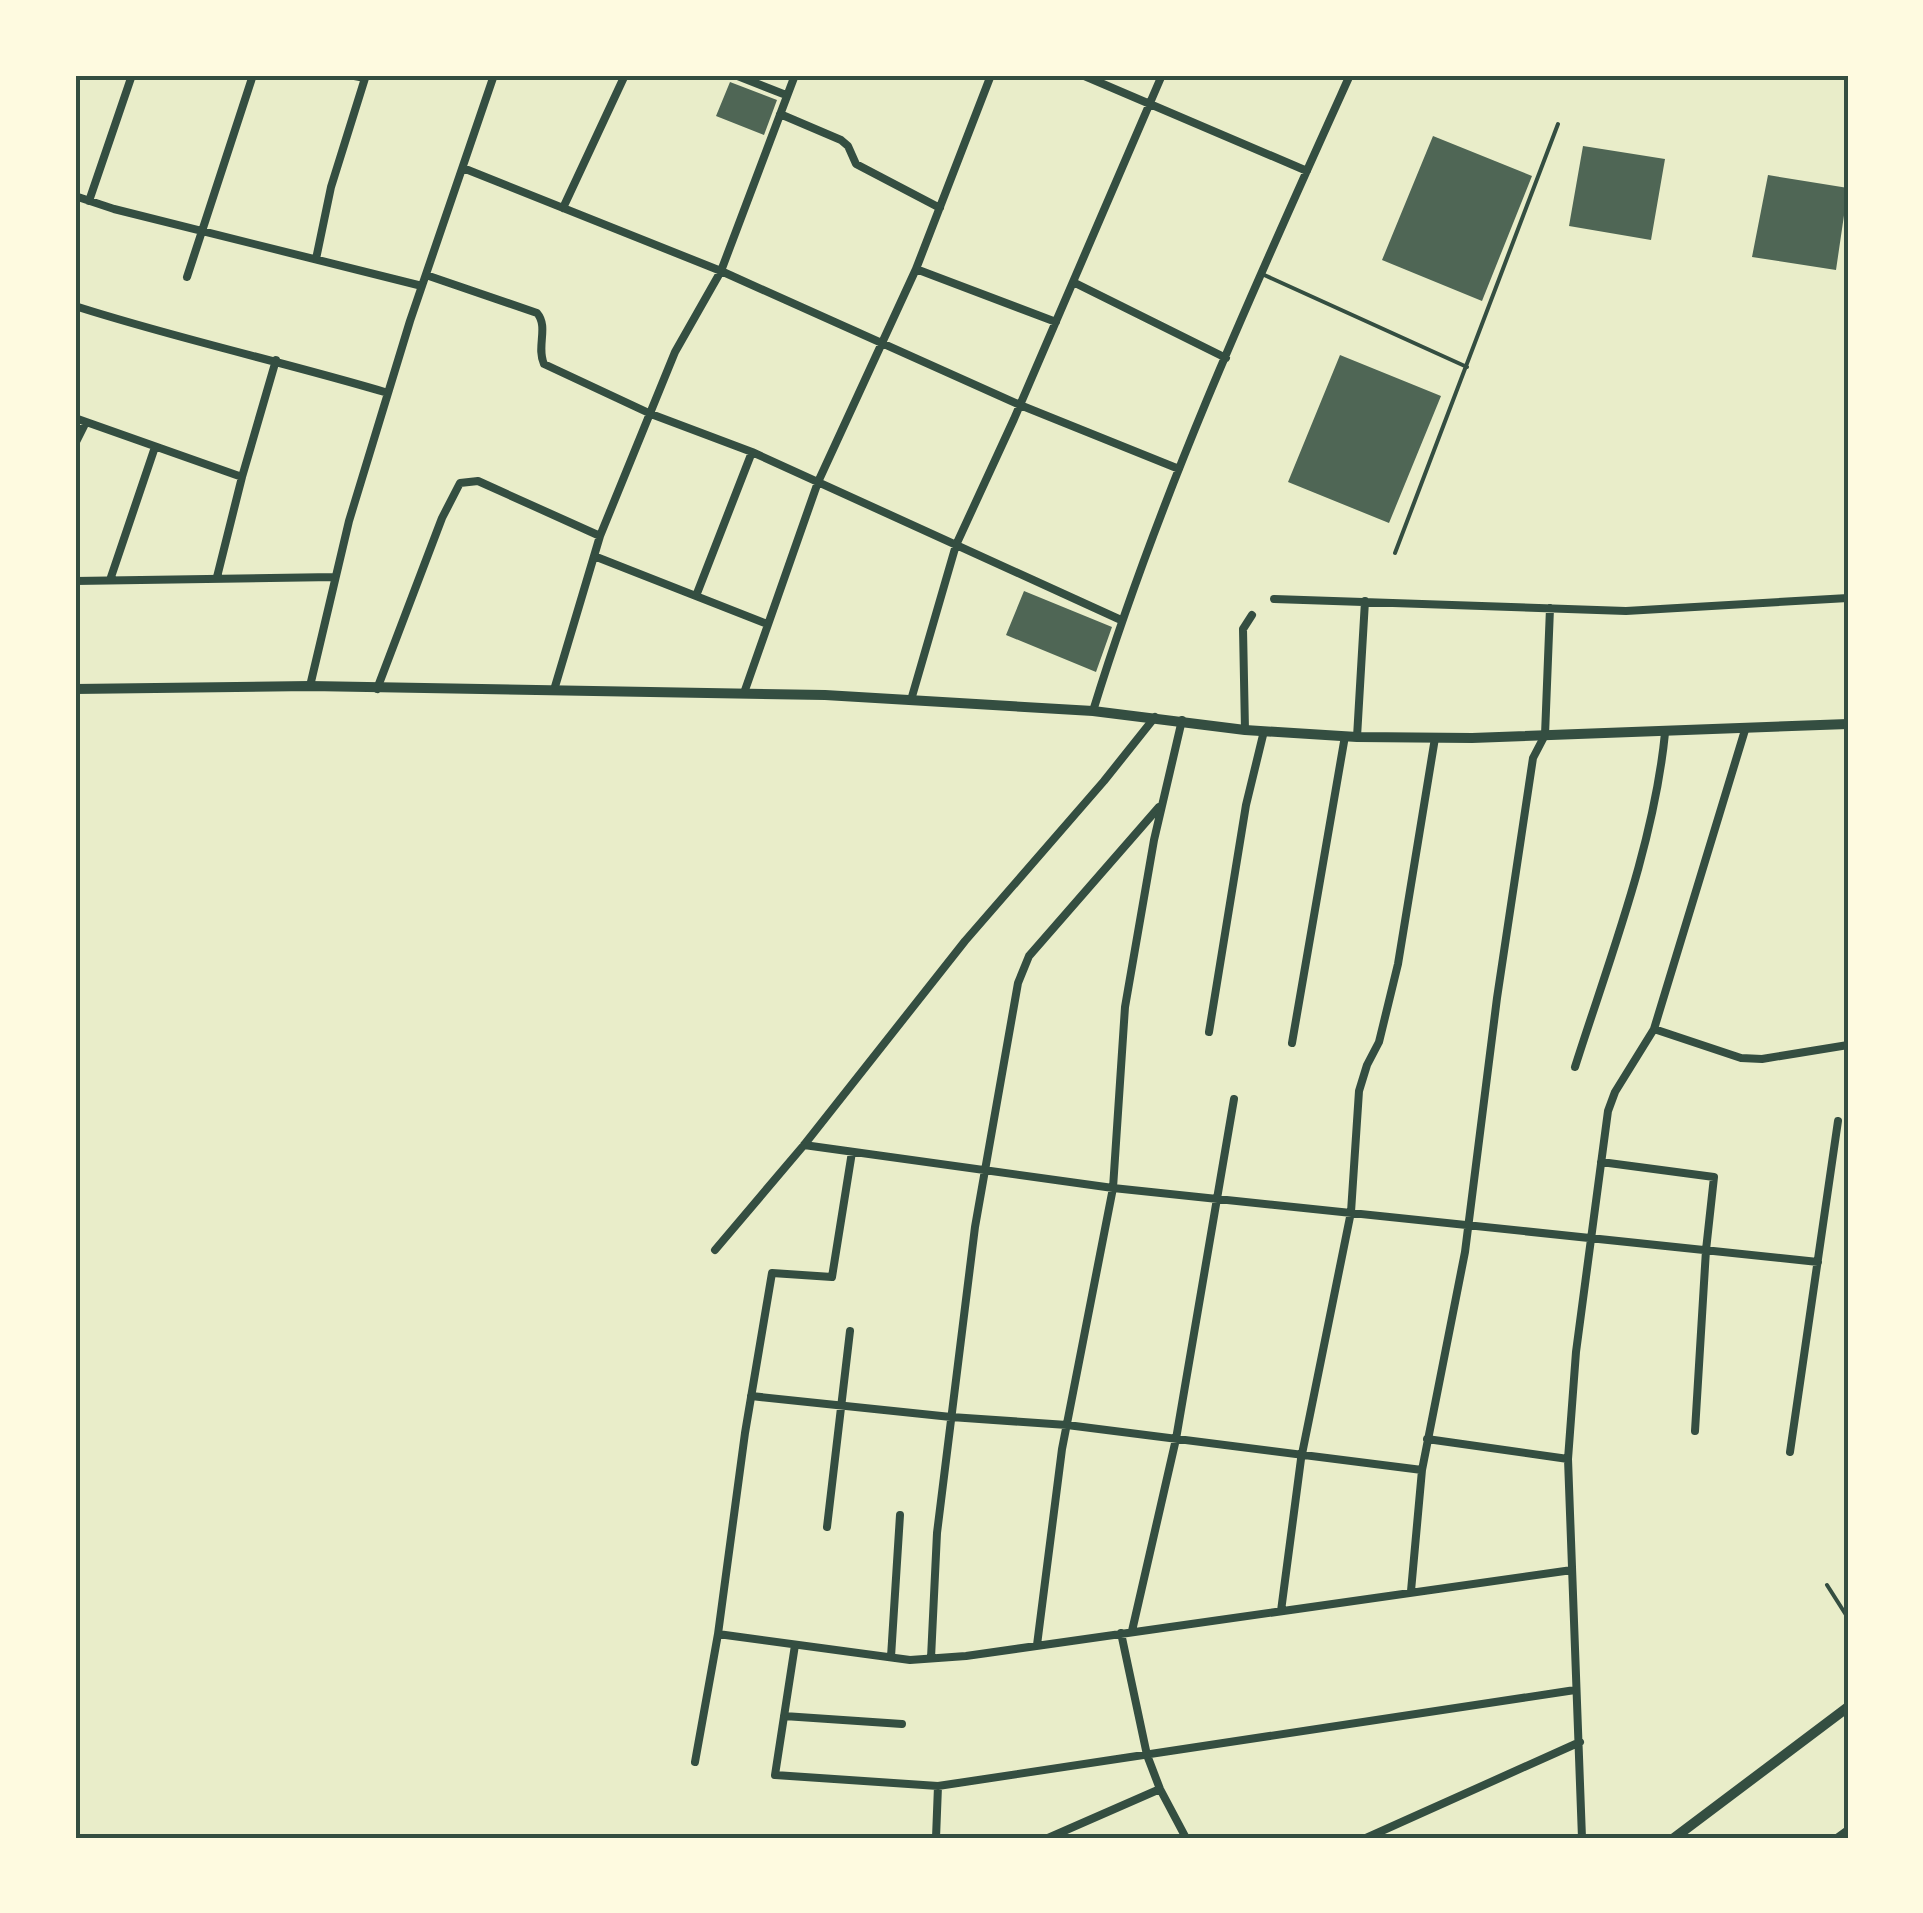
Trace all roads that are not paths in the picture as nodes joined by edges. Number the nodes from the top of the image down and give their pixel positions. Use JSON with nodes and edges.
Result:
{"nodes":[{"id":1,"x":132,"y":75,"type":"edge"},
{"id":2,"x":253,"y":75,"type":"edge"},
{"id":3,"x":349,"y":75,"type":"edge"},
{"id":4,"x":494,"y":75,"type":"edge"},
{"id":5,"x":625,"y":75,"type":"edge"},
{"id":6,"x":736,"y":75,"type":"edge"},
{"id":7,"x":795,"y":75,"type":"edge"},
{"id":8,"x":992,"y":75,"type":"edge"},
{"id":9,"x":1082,"y":75,"type":"edge"},
{"id":10,"x":1162,"y":75,"type":"edge"},
{"id":11,"x":1350,"y":75,"type":"edge"},
{"id":12,"x":366,"y":77,"type":"edge"},
{"id":13,"x":786,"y":95,"type":"junction"},
{"id":14,"x":1150,"y":105,"type":"junction"},
{"id":15,"x":780,"y":114,"type":"junction"},
{"id":16,"x":1558,"y":124,"type":"dead end"},
{"id":17,"x":463,"y":168,"type":"junction"},
{"id":18,"x":1307,"y":171,"type":"junction"},
{"id":19,"x":75,"y":196,"type":"edge"},
{"id":20,"x":89,"y":201,"type":"junction"},
{"id":21,"x":563,"y":208,"type":"junction"},
{"id":22,"x":940,"y":208,"type":"junction"},
{"id":23,"x":201,"y":231,"type":"junction"},
{"id":24,"x":316,"y":259,"type":"junction"},
{"id":25,"x":916,"y":270,"type":"junction"},
{"id":26,"x":721,"y":271,"type":"junction"},
{"id":27,"x":1262,"y":274,"type":"junction"},
{"id":28,"x":426,"y":275,"type":"junction"},
{"id":29,"x":187,"y":278,"type":"dead end"},
{"id":30,"x":1073,"y":282,"type":"junction"},
{"id":31,"x":422,"y":286,"type":"junction"},
{"id":32,"x":75,"y":306,"type":"edge"},
{"id":33,"x":1056,"y":322,"type":"junction"},
{"id":34,"x":880,"y":342,"type":"junction"},
{"id":35,"x":1226,"y":358,"type":"junction"},
{"id":36,"x":276,"y":360,"type":"junction"},
{"id":37,"x":1468,"y":367,"type":"junction"},
{"id":38,"x":388,"y":393,"type":"junction"},
{"id":39,"x":1020,"y":405,"type":"junction"},
{"id":40,"x":652,"y":414,"type":"junction"},
{"id":41,"x":75,"y":418,"type":"edge"},
{"id":42,"x":86,"y":422,"type":"junction"},
{"id":43,"x":75,"y":444,"type":"edge"},
{"id":44,"x":155,"y":446,"type":"junction"},
{"id":45,"x":752,"y":452,"type":"junction"},
{"id":46,"x":1179,"y":469,"type":"junction"},
{"id":47,"x":242,"y":477,"type":"junction"},
{"id":48,"x":818,"y":482,"type":"junction"},
{"id":49,"x":600,"y":536,"type":"junction"},
{"id":50,"x":956,"y":545,"type":"junction"},
{"id":51,"x":1395,"y":554,"type":"dead end"},
{"id":52,"x":594,"y":556,"type":"junction"},
{"id":53,"x":335,"y":576,"type":"junction"},
{"id":54,"x":217,"y":577,"type":"junction"},
{"id":55,"x":110,"y":580,"type":"junction"},
{"id":56,"x":75,"y":581,"type":"edge"},
{"id":57,"x":696,"y":596,"type":"junction"},
{"id":58,"x":1848,"y":598,"type":"edge"},
{"id":59,"x":1274,"y":599,"type":"dead end"},
{"id":60,"x":1365,"y":601,"type":"junction"},
{"id":61,"x":1550,"y":608,"type":"junction"},
{"id":62,"x":1252,"y":615,"type":"dead end"},
{"id":63,"x":1121,"y":620,"type":"junction"},
{"id":64,"x":767,"y":624,"type":"junction"},
{"id":65,"x":310,"y":686,"type":"junction"},
{"id":66,"x":377,"y":688,"type":"junction"},
{"id":67,"x":75,"y":689,"type":"edge"},
{"id":68,"x":554,"y":690,"type":"junction"},
{"id":69,"x":744,"y":693,"type":"junction"},
{"id":70,"x":910,"y":700,"type":"junction"},
{"id":71,"x":1093,"y":711,"type":"junction"},
{"id":72,"x":1155,"y":717,"type":"junction"},
{"id":73,"x":1182,"y":720,"type":"junction"},
{"id":74,"x":1848,"y":724,"type":"edge"},
{"id":75,"x":1245,"y":730,"type":"junction"},
{"id":76,"x":1745,"y":730,"type":"junction"},
{"id":77,"x":1264,"y":731,"type":"junction"},
{"id":78,"x":1665,"y":733,"type":"junction"},
{"id":79,"x":1545,"y":735,"type":"junction"},
{"id":80,"x":1351,"y":737,"type":"junction"},
{"id":81,"x":1435,"y":738,"type":"junction"},
{"id":82,"x":1162,"y":804,"type":"junction"},
{"id":83,"x":1654,"y":1029,"type":"junction"},
{"id":84,"x":1209,"y":1032,"type":"dead end"},
{"id":85,"x":1292,"y":1043,"type":"dead end"},
{"id":86,"x":1848,"y":1045,"type":"edge"},
{"id":87,"x":1575,"y":1067,"type":"dead end"},
{"id":88,"x":1234,"y":1099,"type":"dead end"},
{"id":89,"x":1838,"y":1121,"type":"dead end"},
{"id":90,"x":804,"y":1145,"type":"junction"},
{"id":91,"x":852,"y":1152,"type":"junction"},
{"id":92,"x":1600,"y":1162,"type":"junction"},
{"id":93,"x":984,"y":1170,"type":"junction"},
{"id":94,"x":1113,"y":1188,"type":"junction"},
{"id":95,"x":1216,"y":1200,"type":"junction"},
{"id":96,"x":1351,"y":1212,"type":"junction"},
{"id":97,"x":1469,"y":1224,"type":"junction"},
{"id":98,"x":1593,"y":1239,"type":"junction"},
{"id":99,"x":715,"y":1250,"type":"dead end"},
{"id":100,"x":1706,"y":1250,"type":"junction"},
{"id":101,"x":1818,"y":1262,"type":"junction"},
{"id":102,"x":850,"y":1331,"type":"dead end"},
{"id":103,"x":751,"y":1396,"type":"junction"},
{"id":104,"x":841,"y":1405,"type":"junction"},
{"id":105,"x":951,"y":1417,"type":"junction"},
{"id":106,"x":1067,"y":1425,"type":"junction"},
{"id":107,"x":1695,"y":1432,"type":"dead end"},
{"id":108,"x":1176,"y":1439,"type":"junction"},
{"id":109,"x":1427,"y":1439,"type":"junction"},
{"id":110,"x":1790,"y":1452,"type":"dead end"},
{"id":111,"x":1302,"y":1455,"type":"junction"},
{"id":112,"x":1568,"y":1459,"type":"junction"},
{"id":113,"x":1422,"y":1470,"type":"junction"},
{"id":114,"x":900,"y":1515,"type":"dead end"},
{"id":115,"x":827,"y":1527,"type":"dead end"},
{"id":116,"x":1572,"y":1570,"type":"junction"},
{"id":117,"x":1827,"y":1585,"type":"dead end"},
{"id":118,"x":1411,"y":1590,"type":"junction"},
{"id":119,"x":1281,"y":1611,"type":"junction"},
{"id":120,"x":1848,"y":1618,"type":"edge"},
{"id":121,"x":1132,"y":1631,"type":"junction"},
{"id":122,"x":1121,"y":1633,"type":"junction"},
{"id":123,"x":718,"y":1634,"type":"junction"},
{"id":124,"x":795,"y":1644,"type":"junction"},
{"id":125,"x":1037,"y":1645,"type":"junction"},
{"id":126,"x":891,"y":1658,"type":"junction"},
{"id":127,"x":931,"y":1658,"type":"junction"},
{"id":128,"x":1575,"y":1690,"type":"junction"},
{"id":129,"x":1848,"y":1707,"type":"edge"},
{"id":130,"x":784,"y":1716,"type":"junction"},
{"id":131,"x":902,"y":1724,"type":"dead end"},
{"id":132,"x":1580,"y":1742,"type":"junction"},
{"id":133,"x":1147,"y":1755,"type":"junction"},
{"id":134,"x":694,"y":1762,"type":"dead end"},
{"id":135,"x":938,"y":1786,"type":"junction"},
{"id":136,"x":1160,"y":1789,"type":"junction"},
{"id":137,"x":1848,"y":1830,"type":"edge"},
{"id":138,"x":936,"y":1838,"type":"edge"},
{"id":139,"x":1048,"y":1838,"type":"edge"},
{"id":140,"x":1186,"y":1838,"type":"edge"},
{"id":141,"x":1366,"y":1838,"type":"edge"},
{"id":142,"x":1582,"y":1838,"type":"edge"},
{"id":143,"x":1674,"y":1838,"type":"edge"},
{"id":144,"x":1837,"y":1838,"type":"edge"}],
"edges":[{"from":1,"to":20,"type":"street"},
{"from":2,"to":23,"type":"street"},
{"from":3,"to":12,"type":"street"},
{"from":4,"to":17,"type":"street"},
{"from":5,"to":21,"type":"street"},
{"from":6,"to":13,"type":"street"},
{"from":7,"to":13,"type":"street"},
{"from":8,"to":22,"type":"street"},
{"from":9,"to":14,"type":"street"},
{"from":10,"to":14,"type":"street"},
{"from":11,"to":18,"type":"street"},
{"from":12,"to":24,"type":"street"},
{"from":13,"to":15,"type":"street"},
{"from":14,"to":18,"type":"street"},
{"from":14,"to":30,"type":"street"},
{"from":15,"to":22,"type":"street"},
{"from":15,"to":26,"type":"street"},
{"from":16,"to":37,"type":"lane"},
{"from":17,"to":21,"type":"street"},
{"from":17,"to":28,"type":"street"},
{"from":18,"to":27,"type":"street"},
{"from":19,"to":20,"type":"street"},
{"from":20,"to":23,"type":"street"},
{"from":21,"to":26,"type":"street"},
{"from":22,"to":25,"type":"street"},
{"from":23,"to":24,"type":"street"},
{"from":23,"to":29,"type":"street"},
{"from":24,"to":31,"type":"street"},
{"from":25,"to":33,"type":"street"},
{"from":25,"to":34,"type":"street"},
{"from":26,"to":34,"type":"street"},
{"from":26,"to":40,"type":"street"},
{"from":27,"to":35,"type":"street"},
{"from":27,"to":37,"type":"lane"},
{"from":28,"to":31,"type":"street"},
{"from":28,"to":40,"type":"street"},
{"from":30,"to":33,"type":"street"},
{"from":30,"to":35,"type":"street"},
{"from":31,"to":38,"type":"street"},
{"from":32,"to":36,"type":"street"},
{"from":33,"to":39,"type":"street"},
{"from":34,"to":39,"type":"street"},
{"from":34,"to":48,"type":"street"},
{"from":35,"to":46,"type":"street"},
{"from":36,"to":38,"type":"street"},
{"from":36,"to":47,"type":"street"},
{"from":37,"to":51,"type":"lane"},
{"from":38,"to":53,"type":"street"},
{"from":39,"to":46,"type":"street"},
{"from":39,"to":50,"type":"street"},
{"from":40,"to":45,"type":"street"},
{"from":40,"to":49,"type":"street"},
{"from":41,"to":42,"type":"street"},
{"from":42,"to":43,"type":"street"},
{"from":42,"to":44,"type":"street"},
{"from":44,"to":47,"type":"street"},
{"from":44,"to":55,"type":"street"},
{"from":45,"to":48,"type":"street"},
{"from":45,"to":57,"type":"street"},
{"from":46,"to":63,"type":"street"},
{"from":47,"to":54,"type":"street"},
{"from":48,"to":50,"type":"street"},
{"from":48,"to":64,"type":"street"},
{"from":49,"to":52,"type":"street"},
{"from":49,"to":66,"type":"street"},
{"from":50,"to":63,"type":"street"},
{"from":50,"to":70,"type":"street"},
{"from":52,"to":57,"type":"street"},
{"from":52,"to":68,"type":"street"},
{"from":53,"to":54,"type":"street"},
{"from":53,"to":65,"type":"street"},
{"from":54,"to":55,"type":"street"},
{"from":55,"to":56,"type":"street"},
{"from":57,"to":64,"type":"street"},
{"from":58,"to":61,"type":"street"},
{"from":59,"to":60,"type":"street"},
{"from":60,"to":61,"type":"street"},
{"from":60,"to":80,"type":"street"},
{"from":61,"to":79,"type":"street"},
{"from":62,"to":75,"type":"street"},
{"from":63,"to":71,"type":"street"},
{"from":64,"to":69,"type":"street"},
{"from":65,"to":66,"type":"street"},
{"from":65,"to":67,"type":"street"},
{"from":66,"to":68,"type":"street"},
{"from":68,"to":69,"type":"street"},
{"from":69,"to":70,"type":"street"},
{"from":70,"to":71,"type":"street"},
{"from":71,"to":72,"type":"street"},
{"from":72,"to":73,"type":"street"},
{"from":72,"to":90,"type":"street"},
{"from":73,"to":75,"type":"street"},
{"from":73,"to":82,"type":"street"},
{"from":74,"to":76,"type":"street"},
{"from":75,"to":77,"type":"street"},
{"from":76,"to":78,"type":"street"},
{"from":76,"to":83,"type":"street"},
{"from":77,"to":80,"type":"street"},
{"from":77,"to":84,"type":"street"},
{"from":78,"to":79,"type":"street"},
{"from":78,"to":87,"type":"street"},
{"from":79,"to":81,"type":"street"},
{"from":79,"to":97,"type":"street"},
{"from":80,"to":81,"type":"street"},
{"from":80,"to":85,"type":"street"},
{"from":81,"to":96,"type":"street"},
{"from":82,"to":93,"type":"street"},
{"from":82,"to":94,"type":"street"},
{"from":83,"to":86,"type":"street"},
{"from":83,"to":92,"type":"street"},
{"from":88,"to":95,"type":"street"},
{"from":89,"to":101,"type":"street"},
{"from":90,"to":91,"type":"street"},
{"from":90,"to":99,"type":"street"},
{"from":91,"to":93,"type":"street"},
{"from":91,"to":103,"type":"street"},
{"from":92,"to":98,"type":"street"},
{"from":92,"to":100,"type":"street"},
{"from":93,"to":94,"type":"street"},
{"from":93,"to":105,"type":"street"},
{"from":94,"to":95,"type":"street"},
{"from":94,"to":106,"type":"street"},
{"from":95,"to":96,"type":"street"},
{"from":95,"to":108,"type":"street"},
{"from":96,"to":97,"type":"street"},
{"from":96,"to":111,"type":"street"},
{"from":97,"to":98,"type":"street"},
{"from":97,"to":109,"type":"street"},
{"from":98,"to":100,"type":"street"},
{"from":98,"to":112,"type":"street"},
{"from":100,"to":101,"type":"street"},
{"from":100,"to":107,"type":"street"},
{"from":101,"to":110,"type":"street"},
{"from":102,"to":104,"type":"street"},
{"from":103,"to":104,"type":"street"},
{"from":103,"to":123,"type":"street"},
{"from":104,"to":105,"type":"street"},
{"from":104,"to":115,"type":"street"},
{"from":105,"to":106,"type":"street"},
{"from":105,"to":127,"type":"street"},
{"from":106,"to":108,"type":"street"},
{"from":106,"to":125,"type":"street"},
{"from":108,"to":111,"type":"street"},
{"from":108,"to":121,"type":"street"},
{"from":109,"to":112,"type":"street"},
{"from":109,"to":113,"type":"street"},
{"from":111,"to":113,"type":"street"},
{"from":111,"to":119,"type":"street"},
{"from":112,"to":116,"type":"street"},
{"from":113,"to":118,"type":"street"},
{"from":114,"to":126,"type":"street"},
{"from":116,"to":118,"type":"street"},
{"from":116,"to":128,"type":"street"},
{"from":117,"to":120,"type":"lane"},
{"from":118,"to":119,"type":"street"},
{"from":119,"to":121,"type":"street"},
{"from":121,"to":122,"type":"street"},
{"from":122,"to":125,"type":"street"},
{"from":122,"to":133,"type":"street"},
{"from":123,"to":124,"type":"street"},
{"from":123,"to":134,"type":"street"},
{"from":124,"to":126,"type":"street"},
{"from":124,"to":130,"type":"street"},
{"from":125,"to":127,"type":"street"},
{"from":126,"to":127,"type":"street"},
{"from":128,"to":132,"type":"street"},
{"from":128,"to":133,"type":"street"},
{"from":129,"to":143,"type":"street"},
{"from":130,"to":131,"type":"street"},
{"from":130,"to":135,"type":"street"},
{"from":132,"to":141,"type":"street"},
{"from":132,"to":142,"type":"street"},
{"from":133,"to":135,"type":"street"},
{"from":133,"to":136,"type":"street"},
{"from":135,"to":138,"type":"street"},
{"from":136,"to":139,"type":"street"},
{"from":136,"to":140,"type":"street"},
{"from":137,"to":144,"type":"street"}]}
